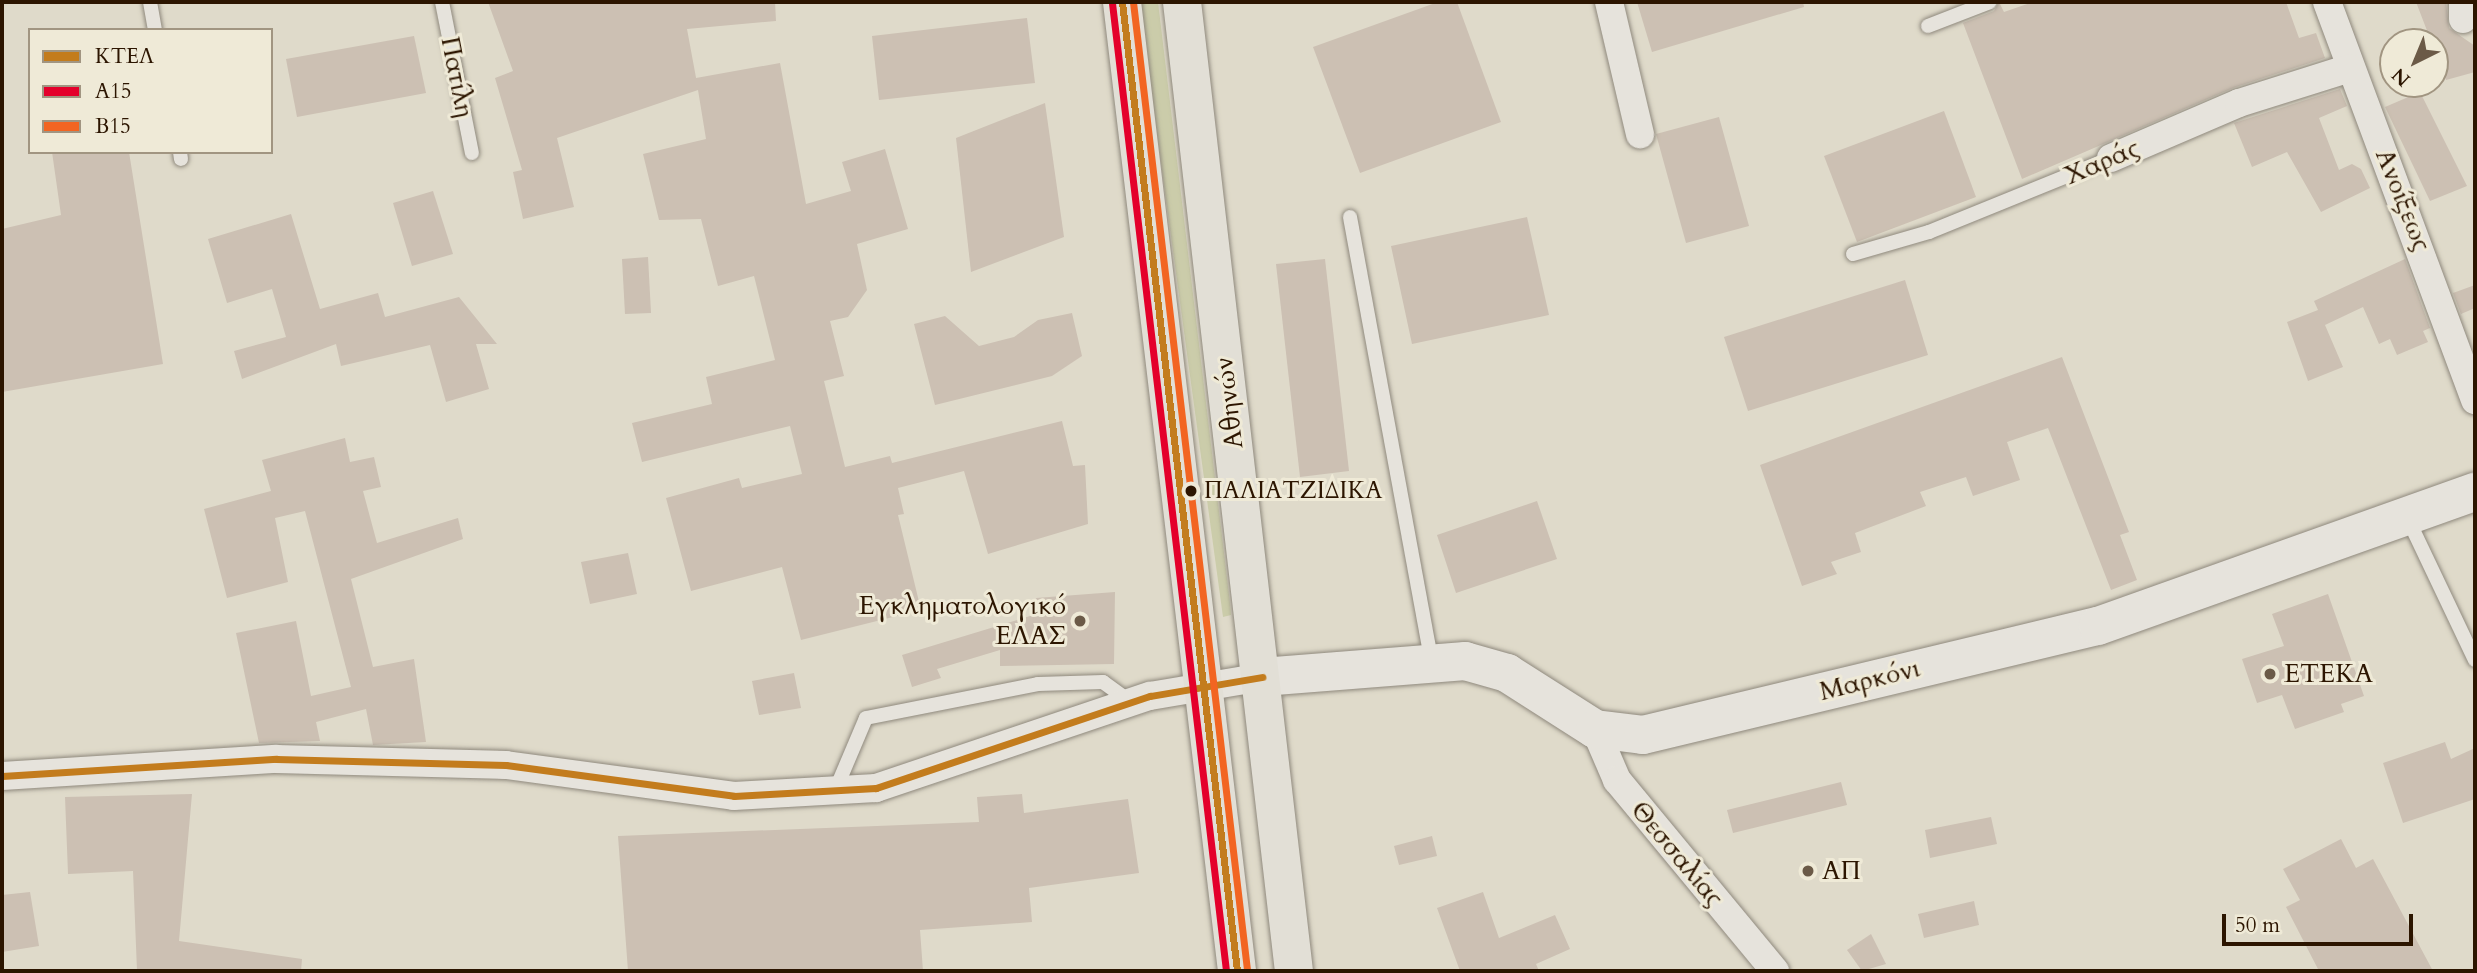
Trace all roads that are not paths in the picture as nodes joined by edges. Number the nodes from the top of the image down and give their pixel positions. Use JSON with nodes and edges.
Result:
{"nodes":[{"id":1,"x":150,"y":2,"type":"edge"},
{"id":2,"x":442,"y":2,"type":"edge"},
{"id":3,"x":1122,"y":2,"type":"edge"},
{"id":4,"x":1182,"y":2,"type":"edge"},
{"id":5,"x":1609,"y":2,"type":"edge"},
{"id":6,"x":1990,"y":2,"type":"edge"},
{"id":7,"x":2326,"y":2,"type":"edge"},
{"id":8,"x":1928,"y":26,"type":"dead end"},
{"id":9,"x":155,"y":28,"type":"edge"},
{"id":10,"x":2350,"y":68,"type":"junction"},
{"id":11,"x":1640,"y":134,"type":"dead end"},
{"id":12,"x":472,"y":153,"type":"dead end"},
{"id":13,"x":2111,"y":158,"type":"joint"},
{"id":14,"x":1350,"y":217,"type":"dead end"},
{"id":15,"x":1853,"y":254,"type":"dead end"},
{"id":16,"x":2475,"y":400,"type":"edge"},
{"id":17,"x":2475,"y":492,"type":"edge"},
{"id":18,"x":2408,"y":519,"type":"junction"},
{"id":19,"x":1431,"y":660,"type":"junction"},
{"id":20,"x":2475,"y":660,"type":"edge"},
{"id":21,"x":1262,"y":677,"type":"junction"},
{"id":22,"x":1203,"y":685,"type":"junction"},
{"id":23,"x":1131,"y":702,"type":"junction"},
{"id":24,"x":1595,"y":729,"type":"junction"},
{"id":25,"x":2,"y":776,"type":"edge"},
{"id":26,"x":835,"y":791,"type":"junction"},
{"id":27,"x":1237,"y":971,"type":"edge"},
{"id":28,"x":1294,"y":971,"type":"edge"},
{"id":29,"x":1775,"y":971,"type":"edge"}],
"edges":[{"from":1,"to":9,"type":"lane"},
{"from":2,"to":12,"type":"lane","name":"Πατίλη"},
{"from":3,"to":22,"type":"highway"},
{"from":4,"to":21,"type":"highway","name":"Αθηνών"},
{"from":5,"to":11,"type":"street"},
{"from":6,"to":8,"type":"lane"},
{"from":7,"to":10,"type":"street","name":"Ανοίξεως"},
{"from":10,"to":13,"type":"street","name":"Χαράς"},
{"from":10,"to":16,"type":"street","name":"Ανοίξεως"},
{"from":13,"to":15,"type":"lane","name":"Χαράς"},
{"from":14,"to":19,"type":"lane"},
{"from":17,"to":18,"type":"street","name":"Μαρκόνι"},
{"from":18,"to":20,"type":"lane"},
{"from":18,"to":24,"type":"street","name":"Μαρκόνι"},
{"from":19,"to":21,"type":"street","name":"Μαρκόνι"},
{"from":19,"to":24,"type":"street","name":"Μαρκόνι"},
{"from":21,"to":22,"type":"street"},
{"from":21,"to":28,"type":"highway","name":"Αθηνών"},
{"from":22,"to":23,"type":"street"},
{"from":22,"to":27,"type":"highway"},
{"from":23,"to":26,"type":"street"},
{"from":23,"to":26,"type":"lane"},
{"from":24,"to":29,"type":"street","name":"Θεσσαλίας"},
{"from":25,"to":26,"type":"street"}]}
